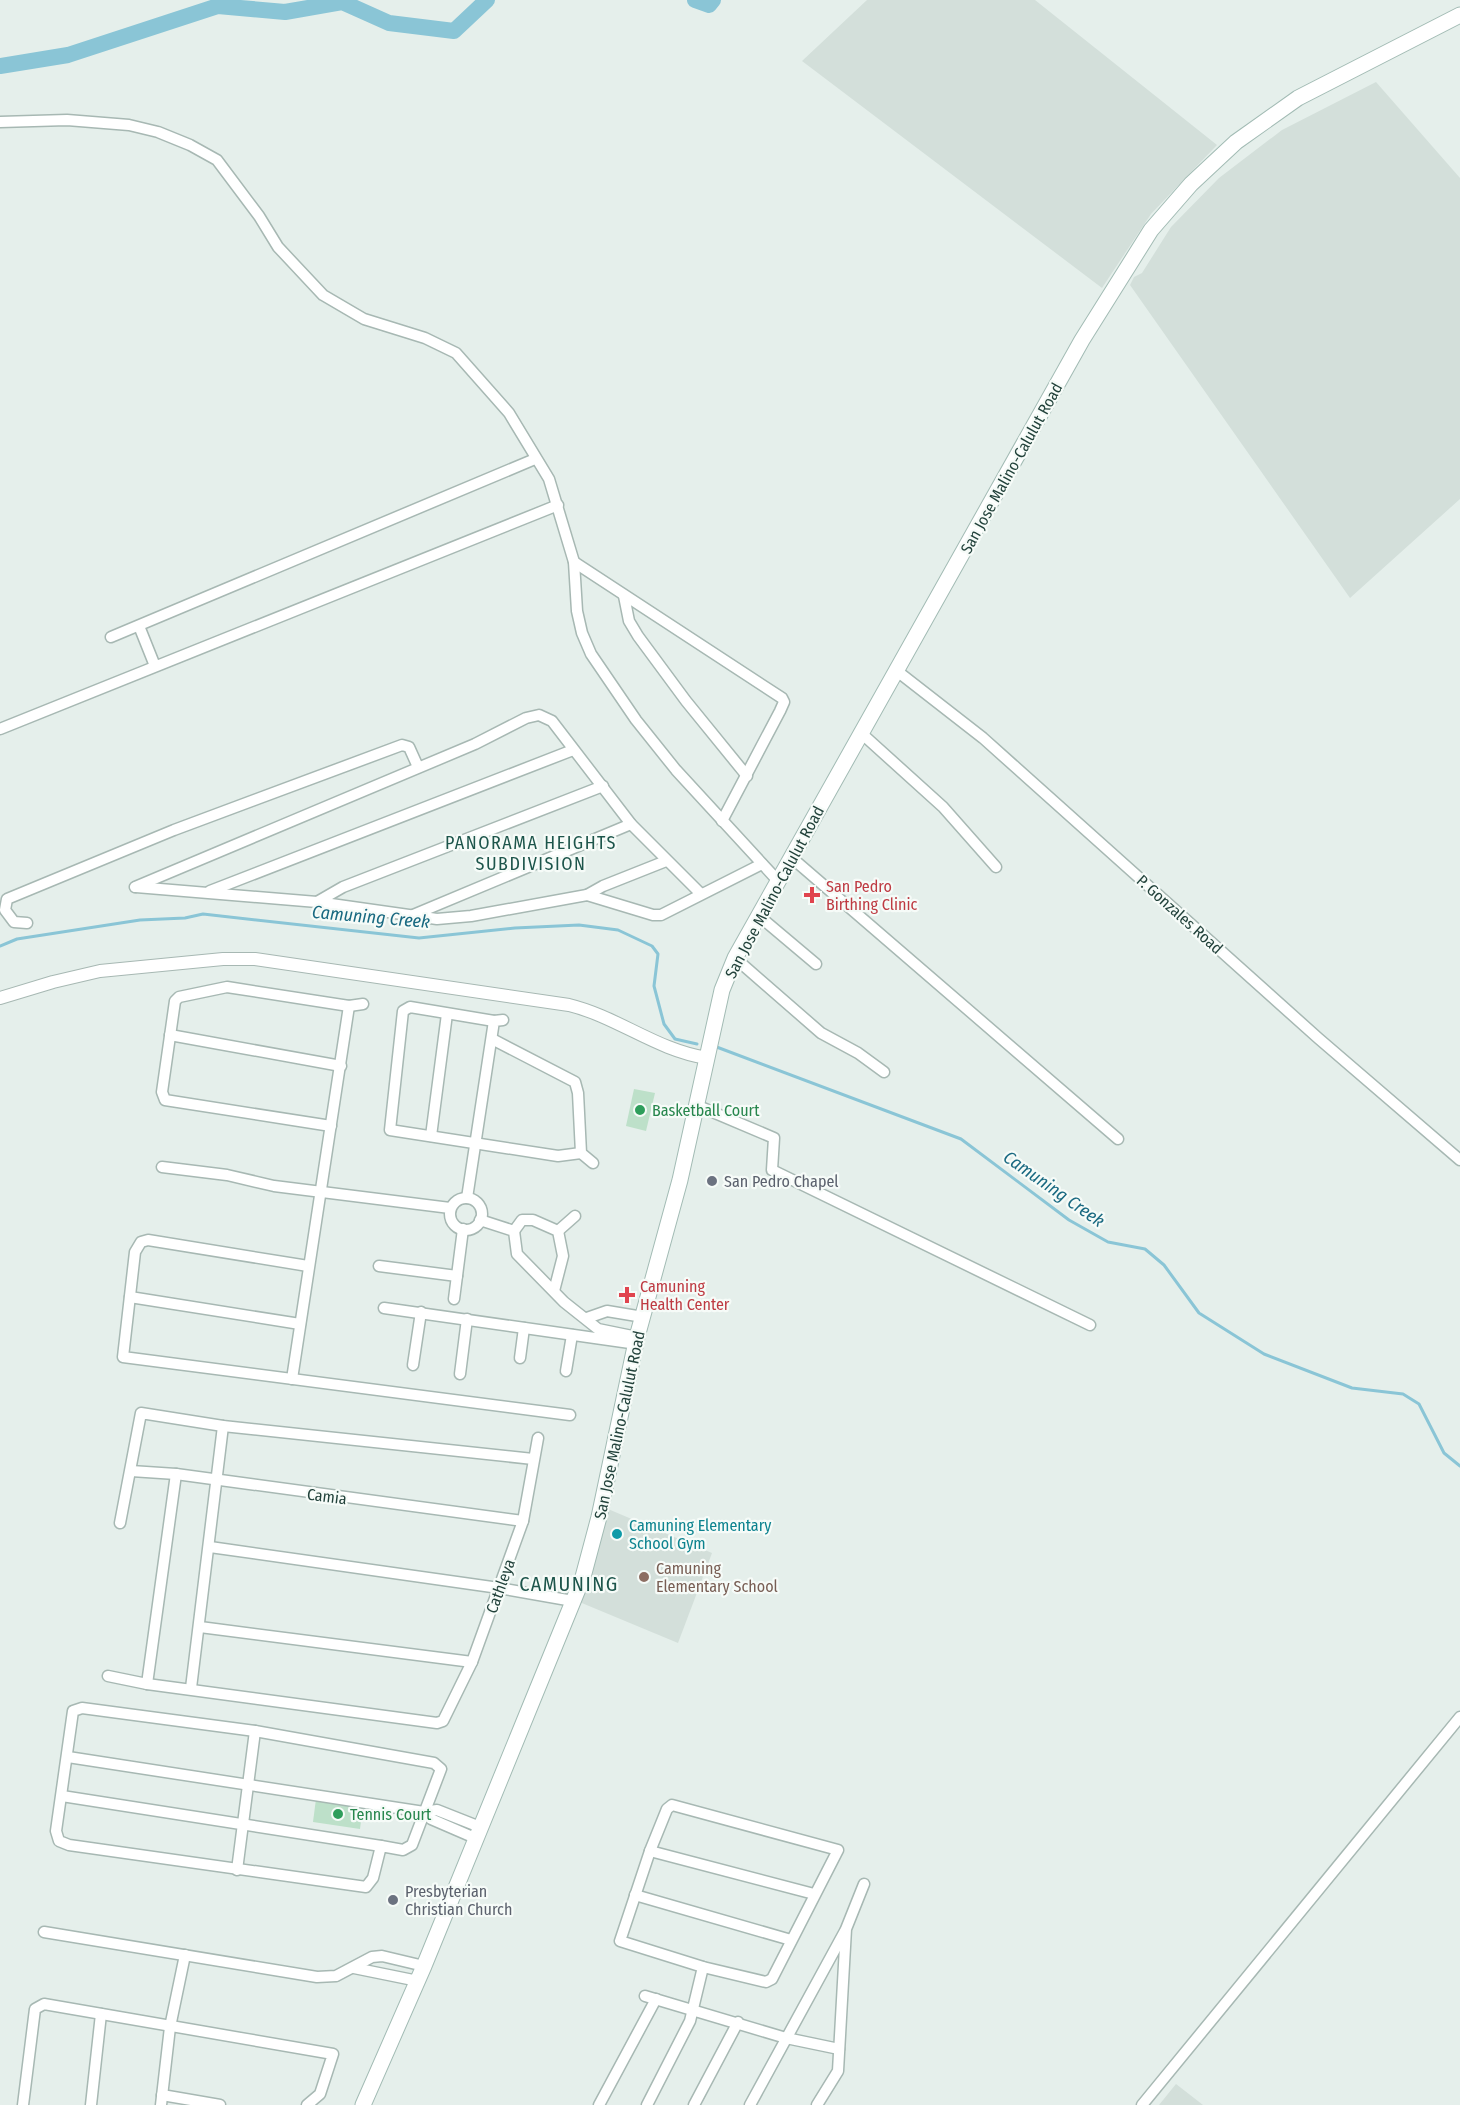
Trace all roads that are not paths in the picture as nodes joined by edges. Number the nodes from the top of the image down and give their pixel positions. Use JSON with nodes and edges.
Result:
{"nodes":[{"id":1,"x":1460,"y":15,"type":"edge"},
{"id":2,"x":0,"y":122,"type":"edge"},
{"id":3,"x":535,"y":459,"type":"junction"},
{"id":4,"x":558,"y":505,"type":"junction"},
{"id":5,"x":574,"y":562,"type":"junction"},
{"id":6,"x":624,"y":596,"type":"junction"},
{"id":7,"x":139,"y":626,"type":"junction"},
{"id":8,"x":111,"y":637,"type":"dead end"},
{"id":9,"x":155,"y":666,"type":"junction"},
{"id":10,"x":897,"y":671,"type":"junction"},
{"id":11,"x":0,"y":729,"type":"edge"},
{"id":12,"x":860,"y":732,"type":"junction"},
{"id":13,"x":573,"y":750,"type":"junction"},
{"id":14,"x":418,"y":767,"type":"junction"},
{"id":15,"x":747,"y":776,"type":"junction"},
{"id":16,"x":603,"y":786,"type":"junction"},
{"id":17,"x":722,"y":821,"type":"junction"},
{"id":18,"x":631,"y":824,"type":"junction"},
{"id":19,"x":792,"y":858,"type":"junction"},
{"id":20,"x":666,"y":861,"type":"junction"},
{"id":21,"x":762,"y":864,"type":"junction"},
{"id":22,"x":996,"y":867,"type":"dead end"},
{"id":23,"x":779,"y":882,"type":"junction"},
{"id":24,"x":207,"y":893,"type":"junction"},
{"id":25,"x":701,"y":894,"type":"junction"},
{"id":26,"x":587,"y":896,"type":"junction"},
{"id":27,"x":317,"y":902,"type":"junction"},
{"id":28,"x":411,"y":916,"type":"junction"},
{"id":29,"x":759,"y":916,"type":"junction"},
{"id":30,"x":27,"y":923,"type":"dead end"},
{"id":31,"x":735,"y":958,"type":"junction"},
{"id":32,"x":816,"y":964,"type":"dead end"},
{"id":33,"x":0,"y":998,"type":"edge"},
{"id":34,"x":363,"y":1004,"type":"dead end"},
{"id":35,"x":350,"y":1006,"type":"junction"},
{"id":36,"x":447,"y":1014,"type":"junction"},
{"id":37,"x":170,"y":1035,"type":"junction"},
{"id":38,"x":492,"y":1039,"type":"junction"},
{"id":39,"x":706,"y":1058,"type":"junction"},
{"id":40,"x":341,"y":1066,"type":"junction"},
{"id":41,"x":884,"y":1072,"type":"dead end"},
{"id":42,"x":696,"y":1105,"type":"junction"},
{"id":43,"x":331,"y":1126,"type":"junction"},
{"id":44,"x":431,"y":1136,"type":"junction"},
{"id":45,"x":1118,"y":1139,"type":"dead end"},
{"id":46,"x":477,"y":1143,"type":"junction"},
{"id":47,"x":581,"y":1153,"type":"junction"},
{"id":48,"x":1460,"y":1160,"type":"edge"},
{"id":49,"x":593,"y":1163,"type":"dead end"},
{"id":50,"x":162,"y":1167,"type":"dead end"},
{"id":51,"x":322,"y":1191,"type":"junction"},
{"id":52,"x":467,"y":1198,"type":"junction"},
{"id":53,"x":450,"y":1208,"type":"junction"},
{"id":54,"x":574,"y":1216,"type":"dead end"},
{"id":55,"x":480,"y":1220,"type":"junction"},
{"id":56,"x":462,"y":1229,"type":"junction"},
{"id":57,"x":514,"y":1231,"type":"junction"},
{"id":58,"x":558,"y":1231,"type":"junction"},
{"id":59,"x":308,"y":1266,"type":"junction"},
{"id":60,"x":379,"y":1266,"type":"dead end"},
{"id":61,"x":457,"y":1276,"type":"junction"},
{"id":62,"x":554,"y":1291,"type":"junction"},
{"id":63,"x":129,"y":1297,"type":"junction"},
{"id":64,"x":454,"y":1299,"type":"dead end"},
{"id":65,"x":384,"y":1308,"type":"dead end"},
{"id":66,"x":421,"y":1312,"type":"junction"},
{"id":67,"x":643,"y":1317,"type":"junction"},
{"id":68,"x":587,"y":1318,"type":"junction"},
{"id":69,"x":467,"y":1319,"type":"junction"},
{"id":70,"x":300,"y":1324,"type":"junction"},
{"id":71,"x":1090,"y":1325,"type":"dead end"},
{"id":72,"x":524,"y":1328,"type":"junction"},
{"id":73,"x":572,"y":1335,"type":"junction"},
{"id":74,"x":637,"y":1341,"type":"junction"},
{"id":75,"x":520,"y":1358,"type":"dead end"},
{"id":76,"x":413,"y":1365,"type":"dead end"},
{"id":77,"x":566,"y":1371,"type":"dead end"},
{"id":78,"x":460,"y":1374,"type":"dead end"},
{"id":79,"x":292,"y":1378,"type":"junction"},
{"id":80,"x":570,"y":1415,"type":"dead end"},
{"id":81,"x":223,"y":1426,"type":"junction"},
{"id":82,"x":537,"y":1438,"type":"dead end"},
{"id":83,"x":533,"y":1459,"type":"junction"},
{"id":84,"x":130,"y":1471,"type":"junction"},
{"id":85,"x":176,"y":1474,"type":"junction"},
{"id":86,"x":216,"y":1481,"type":"junction"},
{"id":87,"x":523,"y":1521,"type":"junction"},
{"id":88,"x":120,"y":1523,"type":"dead end"},
{"id":89,"x":210,"y":1547,"type":"junction"},
{"id":90,"x":499,"y":1588,"type":"junction"},
{"id":91,"x":573,"y":1601,"type":"junction"},
{"id":92,"x":200,"y":1628,"type":"junction"},
{"id":93,"x":472,"y":1662,"type":"junction"},
{"id":94,"x":108,"y":1676,"type":"dead end"},
{"id":95,"x":147,"y":1684,"type":"junction"},
{"id":96,"x":191,"y":1688,"type":"junction"},
{"id":97,"x":1460,"y":1717,"type":"edge"},
{"id":98,"x":255,"y":1731,"type":"junction"},
{"id":99,"x":68,"y":1757,"type":"junction"},
{"id":100,"x":248,"y":1783,"type":"junction"},
{"id":101,"x":62,"y":1796,"type":"junction"},
{"id":102,"x":424,"y":1812,"type":"junction"},
{"id":103,"x":454,"y":1816,"type":"junction"},
{"id":104,"x":243,"y":1826,"type":"junction"},
{"id":105,"x":451,"y":1828,"type":"junction"},
{"id":106,"x":477,"y":1833,"type":"junction"},
{"id":107,"x":381,"y":1846,"type":"junction"},
{"id":108,"x":650,"y":1851,"type":"junction"},
{"id":109,"x":237,"y":1870,"type":"junction"},
{"id":110,"x":864,"y":1884,"type":"dead end"},
{"id":111,"x":814,"y":1894,"type":"junction"},
{"id":112,"x":635,"y":1895,"type":"junction"},
{"id":113,"x":846,"y":1929,"type":"junction"},
{"id":114,"x":44,"y":1932,"type":"dead end"},
{"id":115,"x":791,"y":1940,"type":"junction"},
{"id":116,"x":184,"y":1954,"type":"junction"},
{"id":117,"x":398,"y":1960,"type":"junction"},
{"id":118,"x":424,"y":1966,"type":"junction"},
{"id":119,"x":703,"y":1967,"type":"junction"},
{"id":120,"x":354,"y":1968,"type":"junction"},
{"id":121,"x":394,"y":1976,"type":"junction"},
{"id":122,"x":418,"y":1981,"type":"junction"},
{"id":123,"x":692,"y":2010,"type":"junction"},
{"id":124,"x":101,"y":2014,"type":"junction"},
{"id":125,"x":738,"y":2022,"type":"junction"},
{"id":126,"x":170,"y":2027,"type":"junction"},
{"id":127,"x":786,"y":2038,"type":"junction"},
{"id":128,"x":839,"y":2049,"type":"junction"},
{"id":129,"x":162,"y":2100,"type":"edge"},
{"id":130,"x":22,"y":2105,"type":"edge"},
{"id":131,"x":91,"y":2105,"type":"edge"},
{"id":132,"x":220,"y":2105,"type":"edge"},
{"id":133,"x":306,"y":2105,"type":"edge"},
{"id":134,"x":363,"y":2105,"type":"edge"},
{"id":135,"x":599,"y":2105,"type":"edge"},
{"id":136,"x":647,"y":2105,"type":"edge"},
{"id":137,"x":694,"y":2105,"type":"edge"},
{"id":138,"x":750,"y":2105,"type":"edge"},
{"id":139,"x":817,"y":2105,"type":"edge"},
{"id":140,"x":1142,"y":2105,"type":"edge"}],
"edges":[{"from":1,"to":10,"type":"main road","name":"San Jose Malino-Calulut Road"},
{"from":2,"to":3,"type":"street"},
{"from":3,"to":4,"type":"street"},
{"from":3,"to":7,"type":"street"},
{"from":4,"to":5,"type":"street"},
{"from":4,"to":9,"type":"street"},
{"from":5,"to":6,"type":"street"},
{"from":5,"to":17,"type":"street"},
{"from":6,"to":15,"type":"street"},
{"from":6,"to":15,"type":"street"},
{"from":7,"to":8,"type":"street"},
{"from":7,"to":9,"type":"street"},
{"from":9,"to":11,"type":"street"},
{"from":10,"to":12,"type":"main road","name":"San Jose Malino-Calulut Road"},
{"from":10,"to":48,"type":"street","name":"P. Gonzales Road"},
{"from":12,"to":19,"type":"main road","name":"San Jose Malino-Calulut Road"},
{"from":12,"to":22,"type":"street"},
{"from":13,"to":14,"type":"street"},
{"from":13,"to":16,"type":"street"},
{"from":13,"to":24,"type":"street"},
{"from":14,"to":24,"type":"street"},
{"from":14,"to":30,"type":"street"},
{"from":15,"to":17,"type":"street"},
{"from":16,"to":18,"type":"street"},
{"from":16,"to":27,"type":"street"},
{"from":17,"to":21,"type":"street"},
{"from":18,"to":20,"type":"street"},
{"from":18,"to":28,"type":"street"},
{"from":19,"to":23,"type":"main road","name":"San Jose Malino-Calulut Road"},
{"from":19,"to":45,"type":"street"},
{"from":20,"to":25,"type":"street"},
{"from":20,"to":26,"type":"street"},
{"from":21,"to":23,"type":"street"},
{"from":21,"to":25,"type":"street"},
{"from":23,"to":29,"type":"main road","name":"San Jose Malino-Calulut Road"},
{"from":24,"to":27,"type":"street"},
{"from":25,"to":26,"type":"street"},
{"from":26,"to":28,"type":"street"},
{"from":27,"to":28,"type":"street"},
{"from":29,"to":31,"type":"main road","name":"San Jose Malino-Calulut Road"},
{"from":29,"to":32,"type":"street"},
{"from":31,"to":39,"type":"main road","name":"San Jose Malino-Calulut Road"},
{"from":31,"to":41,"type":"street"},
{"from":33,"to":39,"type":"street"},
{"from":34,"to":35,"type":"street"},
{"from":35,"to":37,"type":"street"},
{"from":35,"to":40,"type":"street"},
{"from":36,"to":38,"type":"street"},
{"from":36,"to":44,"type":"street"},
{"from":36,"to":44,"type":"street"},
{"from":37,"to":40,"type":"street"},
{"from":37,"to":43,"type":"street"},
{"from":38,"to":46,"type":"street"},
{"from":38,"to":47,"type":"street"},
{"from":39,"to":42,"type":"main road","name":"San Jose Malino-Calulut Road"},
{"from":40,"to":43,"type":"street"},
{"from":42,"to":67,"type":"main road","name":"San Jose Malino-Calulut Road"},
{"from":42,"to":71,"type":"street"},
{"from":43,"to":51,"type":"street"},
{"from":44,"to":46,"type":"street"},
{"from":46,"to":47,"type":"street"},
{"from":46,"to":52,"type":"street"},
{"from":47,"to":49,"type":"street"},
{"from":50,"to":51,"type":"street"},
{"from":51,"to":53,"type":"street"},
{"from":51,"to":59,"type":"street"},
{"from":52,"to":53,"type":"street"},
{"from":52,"to":55,"type":"street"},
{"from":53,"to":56,"type":"street"},
{"from":54,"to":58,"type":"street"},
{"from":55,"to":56,"type":"street"},
{"from":55,"to":57,"type":"street"},
{"from":56,"to":61,"type":"street"},
{"from":57,"to":58,"type":"street"},
{"from":57,"to":62,"type":"street"},
{"from":58,"to":62,"type":"street"},
{"from":59,"to":63,"type":"street"},
{"from":59,"to":70,"type":"street"},
{"from":60,"to":61,"type":"street"},
{"from":61,"to":64,"type":"street"},
{"from":62,"to":68,"type":"street"},
{"from":63,"to":70,"type":"street"},
{"from":63,"to":79,"type":"street"},
{"from":65,"to":66,"type":"street"},
{"from":66,"to":69,"type":"street"},
{"from":66,"to":76,"type":"street"},
{"from":67,"to":68,"type":"street"},
{"from":67,"to":74,"type":"main road","name":"San Jose Malino-Calulut Road"},
{"from":68,"to":74,"type":"street"},
{"from":69,"to":72,"type":"street"},
{"from":69,"to":78,"type":"street"},
{"from":70,"to":79,"type":"street"},
{"from":72,"to":73,"type":"street"},
{"from":72,"to":75,"type":"street"},
{"from":73,"to":74,"type":"street"},
{"from":73,"to":77,"type":"street"},
{"from":74,"to":91,"type":"main road","name":"San Jose Malino-Calulut Road"},
{"from":79,"to":80,"type":"street"},
{"from":81,"to":83,"type":"street"},
{"from":81,"to":84,"type":"street"},
{"from":81,"to":86,"type":"street"},
{"from":82,"to":83,"type":"street","name":"Cathleya"},
{"from":83,"to":87,"type":"street","name":"Cathleya"},
{"from":84,"to":85,"type":"street","name":"Camia"},
{"from":84,"to":88,"type":"street"},
{"from":85,"to":86,"type":"street","name":"Camia"},
{"from":85,"to":95,"type":"street"},
{"from":86,"to":87,"type":"street","name":"Camia"},
{"from":86,"to":89,"type":"street"},
{"from":87,"to":90,"type":"street","name":"Cathleya"},
{"from":89,"to":90,"type":"street"},
{"from":89,"to":92,"type":"street"},
{"from":90,"to":91,"type":"street"},
{"from":90,"to":93,"type":"street","name":"Cathleya"},
{"from":91,"to":106,"type":"main road","name":"San Jose Malino-Calulut Road"},
{"from":92,"to":93,"type":"street"},
{"from":92,"to":96,"type":"street"},
{"from":93,"to":96,"type":"street","name":"Cathleya"},
{"from":94,"to":95,"type":"street"},
{"from":95,"to":96,"type":"street"},
{"from":97,"to":140,"type":"street"},
{"from":98,"to":99,"type":"street"},
{"from":98,"to":100,"type":"street"},
{"from":98,"to":102,"type":"street"},
{"from":99,"to":100,"type":"street"},
{"from":99,"to":101,"type":"street"},
{"from":100,"to":102,"type":"street"},
{"from":100,"to":104,"type":"street"},
{"from":101,"to":104,"type":"street"},
{"from":101,"to":109,"type":"street"},
{"from":102,"to":103,"type":"street"},
{"from":102,"to":105,"type":"street"},
{"from":102,"to":107,"type":"street"},
{"from":103,"to":105,"type":"street"},
{"from":103,"to":106,"type":"street"},
{"from":104,"to":107,"type":"street"},
{"from":104,"to":109,"type":"street"},
{"from":105,"to":106,"type":"street"},
{"from":106,"to":118,"type":"main road","name":"San Jose Malino-Calulut Road"},
{"from":107,"to":109,"type":"street"},
{"from":108,"to":111,"type":"street"},
{"from":108,"to":111,"type":"street"},
{"from":108,"to":112,"type":"street"},
{"from":110,"to":113,"type":"street"},
{"from":111,"to":115,"type":"street"},
{"from":112,"to":115,"type":"street"},
{"from":112,"to":119,"type":"street"},
{"from":113,"to":127,"type":"street"},
{"from":113,"to":128,"type":"street"},
{"from":114,"to":116,"type":"street"},
{"from":115,"to":119,"type":"street"},
{"from":116,"to":120,"type":"street"},
{"from":116,"to":126,"type":"street"},
{"from":117,"to":118,"type":"street"},
{"from":117,"to":120,"type":"street"},
{"from":117,"to":121,"type":"street"},
{"from":118,"to":122,"type":"main road","name":"San Jose Malino-Calulut Road"},
{"from":119,"to":123,"type":"street"},
{"from":120,"to":121,"type":"street"},
{"from":121,"to":122,"type":"street"},
{"from":122,"to":134,"type":"main road","name":"San Jose Malino-Calulut Road"},
{"from":123,"to":125,"type":"street"},
{"from":123,"to":135,"type":"street"},
{"from":123,"to":136,"type":"street"},
{"from":124,"to":126,"type":"street"},
{"from":124,"to":130,"type":"street"},
{"from":124,"to":131,"type":"street"},
{"from":125,"to":127,"type":"street"},
{"from":125,"to":137,"type":"street"},
{"from":126,"to":129,"type":"street"},
{"from":126,"to":133,"type":"street"},
{"from":127,"to":128,"type":"street"},
{"from":127,"to":138,"type":"street"},
{"from":128,"to":139,"type":"street"},
{"from":129,"to":132,"type":"street"}]}
